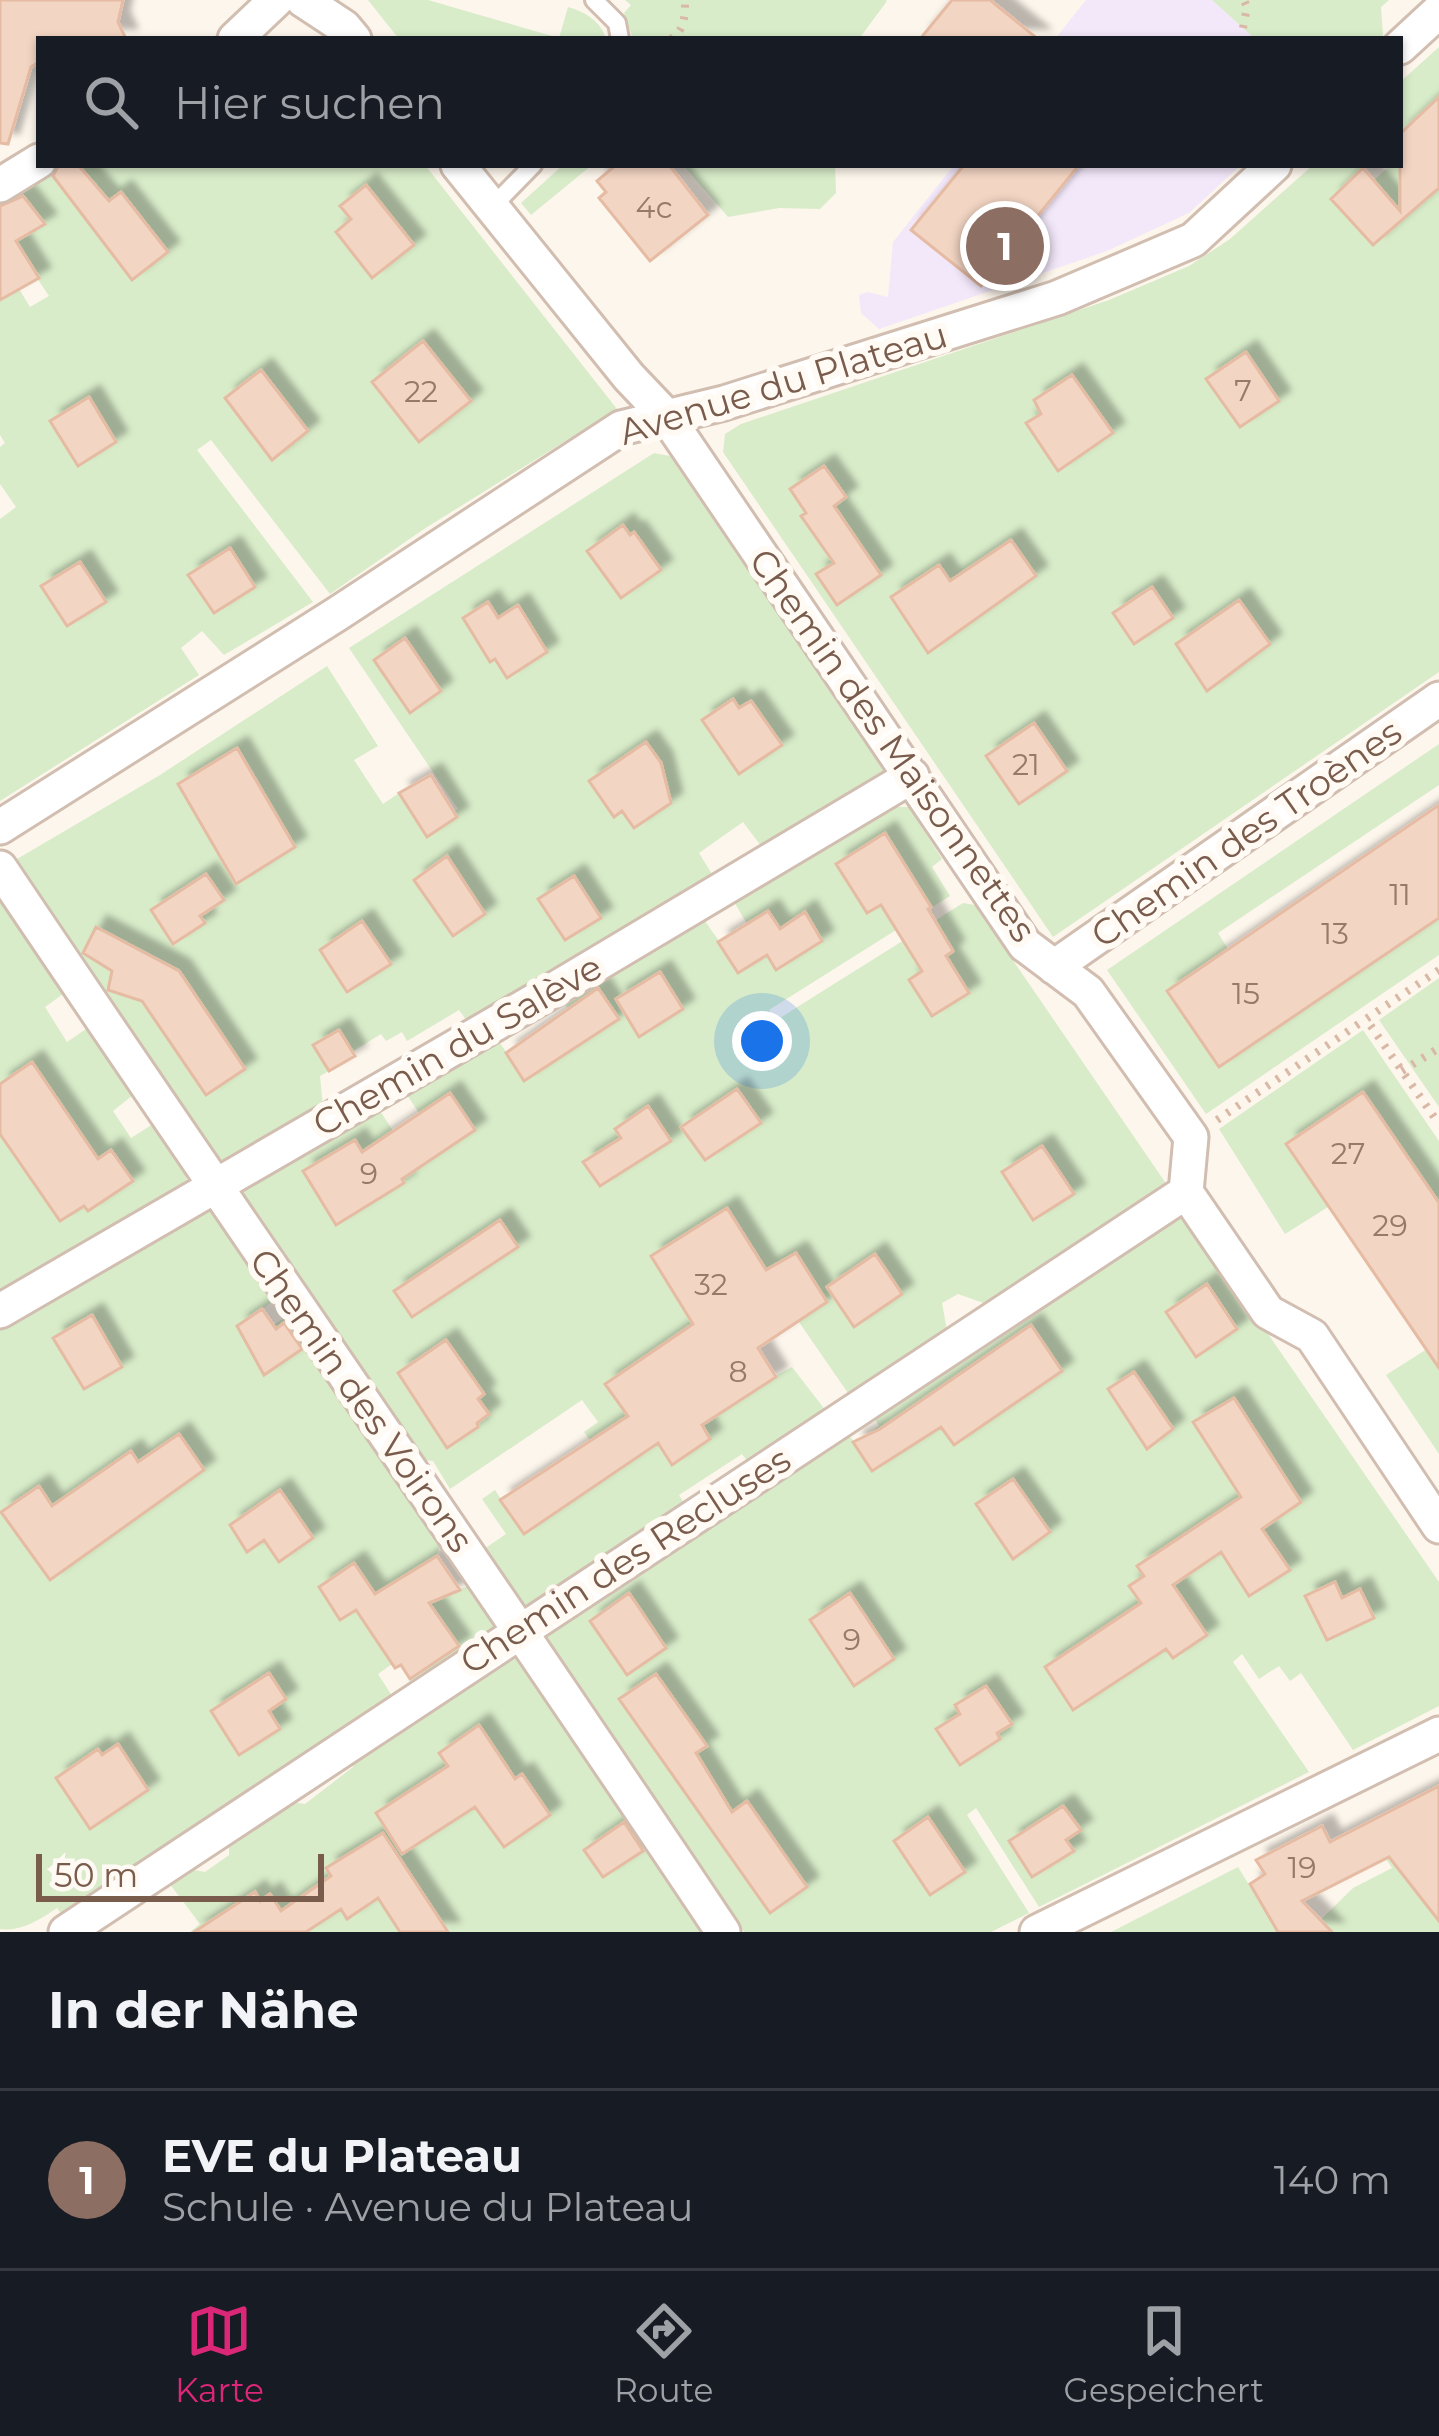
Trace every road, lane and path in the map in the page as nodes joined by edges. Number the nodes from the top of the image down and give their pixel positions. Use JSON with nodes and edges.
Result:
{"nodes":[{"id":1,"x":276,"y":0,"type":"edge"},
{"id":2,"x":303,"y":0,"type":"edge"},
{"id":3,"x":594,"y":0,"type":"edge"},
{"id":4,"x":686,"y":0,"type":"edge"},
{"id":5,"x":1244,"y":0,"type":"edge"},
{"id":6,"x":1439,"y":11,"type":"edge"},
{"id":7,"x":1243,"y":28,"type":"dead end"},
{"id":8,"x":239,"y":36,"type":"edge"},
{"id":9,"x":352,"y":36,"type":"edge"},
{"id":10,"x":619,"y":36,"type":"edge"},
{"id":11,"x":675,"y":36,"type":"edge"},
{"id":12,"x":1403,"y":44,"type":"edge"},
{"id":13,"x":36,"y":163,"type":"edge"},
{"id":14,"x":460,"y":168,"type":"edge"},
{"id":15,"x":530,"y":168,"type":"edge"},
{"id":16,"x":1271,"y":168,"type":"edge"},
{"id":17,"x":0,"y":184,"type":"edge"},
{"id":18,"x":492,"y":207,"type":"junction"},
{"id":19,"x":667,"y":417,"type":"junction"},
{"id":20,"x":1439,"y":699,"type":"edge"},
{"id":21,"x":912,"y":776,"type":"junction"},
{"id":22,"x":0,"y":826,"type":"edge"},
{"id":23,"x":0,"y":868,"type":"edge"},
{"id":24,"x":1054,"y":967,"type":"junction"},
{"id":25,"x":1439,"y":970,"type":"edge"},
{"id":26,"x":1366,"y":1019,"type":"junction"},
{"id":27,"x":1439,"y":1048,"type":"edge"},
{"id":28,"x":1402,"y":1071,"type":"junction"},
{"id":29,"x":1439,"y":1124,"type":"edge"},
{"id":30,"x":1206,"y":1127,"type":"dead end"},
{"id":31,"x":213,"y":1185,"type":"junction"},
{"id":32,"x":1186,"y":1192,"type":"junction"},
{"id":33,"x":0,"y":1311,"type":"edge"},
{"id":34,"x":1439,"y":1526,"type":"edge"},
{"id":35,"x":520,"y":1629,"type":"junction"},
{"id":36,"x":1439,"y":1734,"type":"edge"},
{"id":37,"x":66,"y":1932,"type":"edge"},
{"id":38,"x":723,"y":1932,"type":"edge"},
{"id":39,"x":1037,"y":1932,"type":"edge"}],
"edges":[{"from":1,"to":8,"type":"street"},
{"from":2,"to":9,"type":"street"},
{"from":3,"to":10,"type":"lane"},
{"from":4,"to":11,"type":"path"},
{"from":5,"to":7,"type":"path"},
{"from":6,"to":12,"type":"street"},
{"from":13,"to":17,"type":"street"},
{"from":14,"to":18,"type":"street","name":"Chemin des Maisonnettes"},
{"from":15,"to":18,"type":"lane"},
{"from":16,"to":19,"type":"street","name":"Avenue du Plateau"},
{"from":18,"to":19,"type":"street","name":"Chemin des Maisonnettes"},
{"from":19,"to":21,"type":"street","name":"Chemin des Maisonnettes"},
{"from":19,"to":22,"type":"street","name":"Avenue du Plateau"},
{"from":20,"to":24,"type":"street","name":"Chemin des Troènes"},
{"from":21,"to":24,"type":"street","name":"Chemin des Maisonnettes"},
{"from":21,"to":31,"type":"street","name":"Chemin du Salève"},
{"from":23,"to":31,"type":"street","name":"Chemin des Voirons"},
{"from":24,"to":32,"type":"street","name":"Chemin des Maisonnettes"},
{"from":25,"to":26,"type":"path"},
{"from":26,"to":28,"type":"path"},
{"from":26,"to":30,"type":"path"},
{"from":27,"to":28,"type":"path"},
{"from":28,"to":29,"type":"path"},
{"from":31,"to":33,"type":"street","name":"Chemin du Salève"},
{"from":31,"to":35,"type":"street","name":"Chemin des Voirons"},
{"from":32,"to":34,"type":"street"},
{"from":32,"to":35,"type":"street","name":"Chemin des Recluses"},
{"from":35,"to":37,"type":"street","name":"Chemin des Recluses"},
{"from":35,"to":38,"type":"street","name":"Chemin des Voirons"},
{"from":36,"to":39,"type":"street"}]}
